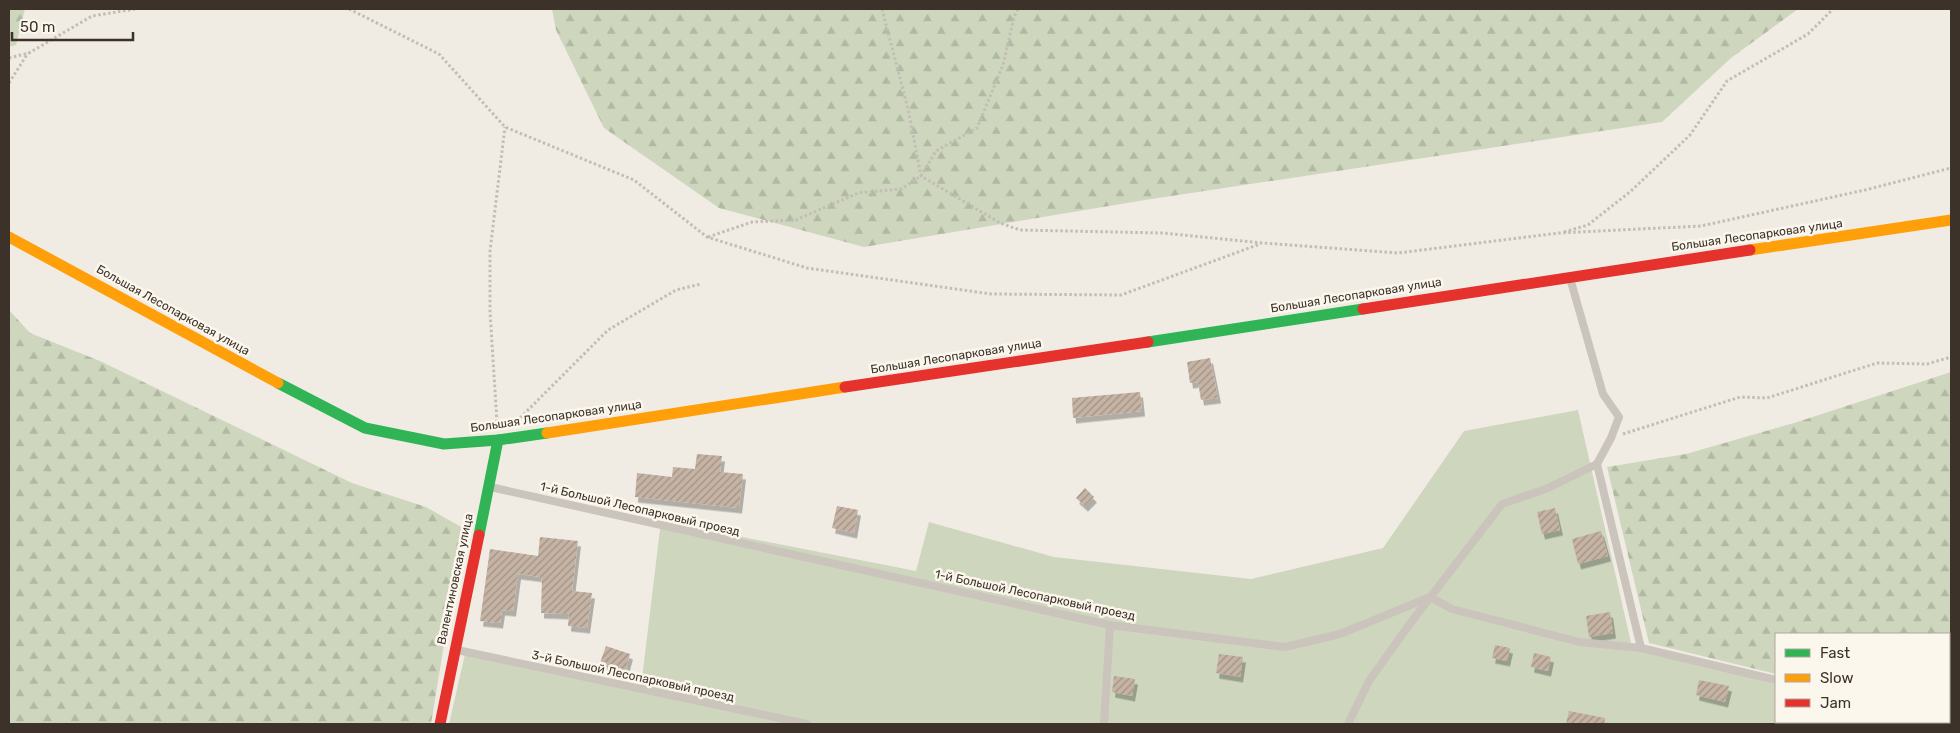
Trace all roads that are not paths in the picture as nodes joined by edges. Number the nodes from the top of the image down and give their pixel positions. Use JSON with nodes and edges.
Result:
{"nodes":[{"id":1,"x":1951,"y":220,"type":"edge"},
{"id":2,"x":9,"y":236,"type":"edge"},
{"id":3,"x":1569,"y":276,"type":"junction"},
{"id":4,"x":498,"y":440,"type":"junction"},
{"id":5,"x":1597,"y":464,"type":"junction"},
{"id":6,"x":488,"y":486,"type":"junction"},
{"id":7,"x":1430,"y":597,"type":"junction"},
{"id":8,"x":1110,"y":625,"type":"junction"},
{"id":9,"x":1641,"y":648,"type":"junction"},
{"id":10,"x":454,"y":649,"type":"junction"},
{"id":11,"x":1775,"y":680,"type":"edge"},
{"id":12,"x":440,"y":724,"type":"edge"},
{"id":13,"x":807,"y":724,"type":"edge"},
{"id":14,"x":1104,"y":724,"type":"edge"},
{"id":15,"x":1348,"y":724,"type":"edge"}],
"edges":[{"from":1,"to":3,"type":"main road","name":"Большая Лесопарковая улица"},
{"from":2,"to":4,"type":"main road","name":"Большая Лесопарковая улица"},
{"from":3,"to":4,"type":"main road","name":"Большая Лесопарковая улица"},
{"from":3,"to":5,"type":"lane"},
{"from":4,"to":6,"type":"main road","name":"Валентиновская улица"},
{"from":5,"to":7,"type":"lane"},
{"from":5,"to":9,"type":"lane"},
{"from":6,"to":8,"type":"lane","name":"1-й Большой Лесопарковый проезд"},
{"from":6,"to":10,"type":"main road","name":"Валентиновская улица"},
{"from":7,"to":8,"type":"lane","name":"1-й Большой Лесопарковый проезд"},
{"from":7,"to":9,"type":"lane"},
{"from":7,"to":15,"type":"lane"},
{"from":8,"to":14,"type":"lane"},
{"from":9,"to":11,"type":"lane"},
{"from":10,"to":12,"type":"main road","name":"Валентиновская улица"},
{"from":10,"to":13,"type":"lane","name":"3-й Большой Лесопарковый проезд"}]}
